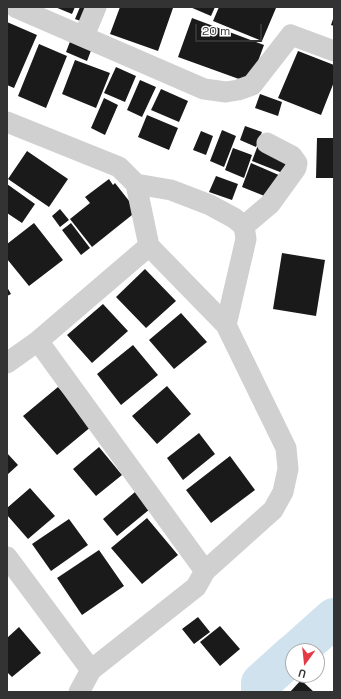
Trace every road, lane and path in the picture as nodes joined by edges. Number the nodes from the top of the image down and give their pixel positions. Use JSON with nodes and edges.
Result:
{"nodes":[{"id":1,"x":15,"y":7,"type":"edge"},
{"id":2,"x":96,"y":7,"type":"edge"},
{"id":3,"x":84,"y":36,"type":"junction"},
{"id":4,"x":334,"y":51,"type":"edge"},
{"id":5,"x":7,"y":122,"type":"edge"},
{"id":6,"x":267,"y":144,"type":"dead end"},
{"id":7,"x":136,"y":184,"type":"junction"},
{"id":8,"x":244,"y":226,"type":"junction"},
{"id":9,"x":149,"y":246,"type":"junction"},
{"id":10,"x":226,"y":325,"type":"junction"},
{"id":11,"x":38,"y":341,"type":"junction"},
{"id":12,"x":7,"y":363,"type":"edge"},
{"id":13,"x":7,"y":557,"type":"edge"},
{"id":14,"x":205,"y":571,"type":"junction"},
{"id":15,"x":91,"y":670,"type":"junction"},
{"id":16,"x":80,"y":692,"type":"edge"}],
"edges":[{"from":1,"to":3,"type":"street"},
{"from":2,"to":3,"type":"street"},
{"from":3,"to":4,"type":"street"},
{"from":5,"to":7,"type":"street"},
{"from":6,"to":8,"type":"street"},
{"from":7,"to":8,"type":"street"},
{"from":7,"to":9,"type":"street"},
{"from":8,"to":10,"type":"street"},
{"from":9,"to":10,"type":"street"},
{"from":9,"to":11,"type":"street"},
{"from":10,"to":14,"type":"street"},
{"from":11,"to":12,"type":"street"},
{"from":11,"to":14,"type":"street"},
{"from":13,"to":15,"type":"street"},
{"from":14,"to":15,"type":"street"},
{"from":15,"to":16,"type":"street"}]}
